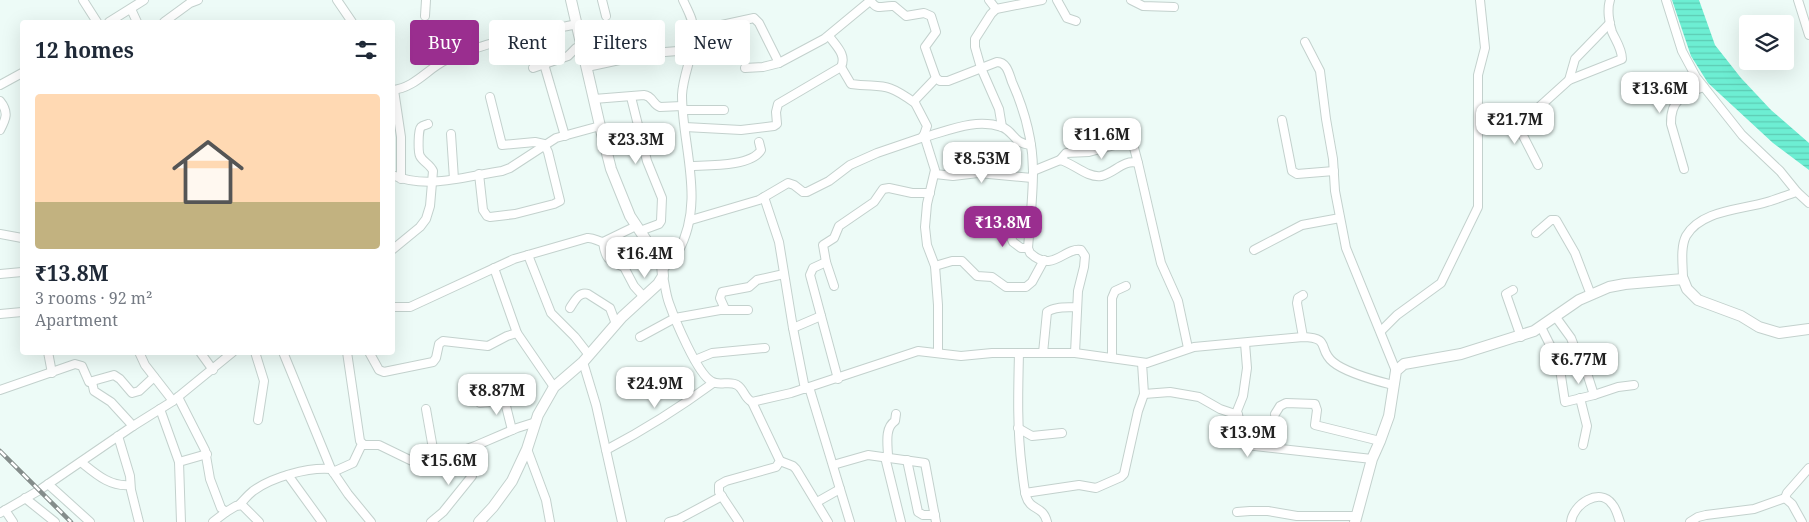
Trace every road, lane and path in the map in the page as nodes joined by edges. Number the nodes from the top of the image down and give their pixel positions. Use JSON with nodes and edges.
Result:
{"nodes":[{"id":1,"x":83,"y":0,"type":"edge"},
{"id":2,"x":144,"y":0,"type":"edge"},
{"id":3,"x":198,"y":0,"type":"edge"},
{"id":4,"x":337,"y":0,"type":"edge"},
{"id":5,"x":426,"y":0,"type":"edge"},
{"id":6,"x":571,"y":0,"type":"edge"},
{"id":7,"x":602,"y":0,"type":"edge"},
{"id":8,"x":683,"y":0,"type":"edge"},
{"id":9,"x":988,"y":0,"type":"edge"},
{"id":10,"x":1042,"y":0,"type":"edge"},
{"id":11,"x":1057,"y":0,"type":"edge"},
{"id":12,"x":1131,"y":0,"type":"edge"},
{"id":13,"x":1480,"y":0,"type":"edge"},
{"id":14,"x":1610,"y":0,"type":"edge"},
{"id":15,"x":1666,"y":0,"type":"edge"},
{"id":16,"x":1798,"y":0,"type":"edge"},
{"id":17,"x":870,"y":1,"type":"edge"},
{"id":18,"x":1174,"y":6,"type":"dead end"},
{"id":19,"x":996,"y":8,"type":"junction"},
{"id":20,"x":131,"y":9,"type":"junction"},
{"id":21,"x":425,"y":16,"type":"dead end"},
{"id":22,"x":606,"y":16,"type":"dead end"},
{"id":23,"x":96,"y":20,"type":"edge"},
{"id":24,"x":112,"y":20,"type":"edge"},
{"id":25,"x":136,"y":20,"type":"edge"},
{"id":26,"x":167,"y":20,"type":"edge"},
{"id":27,"x":351,"y":20,"type":"edge"},
{"id":28,"x":576,"y":20,"type":"edge"},
{"id":29,"x":692,"y":20,"type":"edge"},
{"id":30,"x":745,"y":20,"type":"edge"},
{"id":31,"x":1076,"y":21,"type":"dead end"},
{"id":32,"x":1610,"y":23,"type":"junction"},
{"id":33,"x":575,"y":24,"type":"edge"},
{"id":34,"x":1809,"y":35,"type":"edge"},
{"id":35,"x":829,"y":36,"type":"junction"},
{"id":36,"x":1305,"y":42,"type":"dead end"},
{"id":37,"x":575,"y":49,"type":"edge"},
{"id":38,"x":675,"y":51,"type":"edge"},
{"id":39,"x":565,"y":57,"type":"edge"},
{"id":40,"x":779,"y":63,"type":"junction"},
{"id":41,"x":541,"y":65,"type":"edge"},
{"id":42,"x":544,"y":65,"type":"edge"},
{"id":43,"x":687,"y":65,"type":"edge"},
{"id":44,"x":586,"y":67,"type":"joint"},
{"id":45,"x":842,"y":67,"type":"junction"},
{"id":46,"x":533,"y":68,"type":"dead end"},
{"id":47,"x":745,"y":68,"type":"dead end"},
{"id":48,"x":981,"y":68,"type":"junction"},
{"id":49,"x":20,"y":74,"type":"edge"},
{"id":50,"x":936,"y":78,"type":"junction"},
{"id":51,"x":1569,"y":80,"type":"junction"},
{"id":52,"x":0,"y":85,"type":"edge"},
{"id":53,"x":1704,"y":87,"type":"junction"},
{"id":54,"x":395,"y":89,"type":"edge"},
{"id":55,"x":490,"y":97,"type":"dead end"},
{"id":56,"x":631,"y":97,"type":"junction"},
{"id":57,"x":594,"y":99,"type":"junction"},
{"id":58,"x":0,"y":101,"type":"edge"},
{"id":59,"x":395,"y":102,"type":"edge"},
{"id":60,"x":915,"y":103,"type":"junction"},
{"id":61,"x":682,"y":108,"type":"junction"},
{"id":62,"x":724,"y":110,"type":"dead end"},
{"id":63,"x":1512,"y":114,"type":"junction"},
{"id":64,"x":1282,"y":120,"type":"dead end"},
{"id":65,"x":1478,"y":120,"type":"junction"},
{"id":66,"x":428,"y":124,"type":"dead end"},
{"id":67,"x":600,"y":126,"type":"junction"},
{"id":68,"x":1002,"y":127,"type":"junction"},
{"id":69,"x":685,"y":128,"type":"junction"},
{"id":70,"x":0,"y":130,"type":"edge"},
{"id":71,"x":451,"y":134,"type":"dead end"},
{"id":72,"x":565,"y":136,"type":"junction"},
{"id":73,"x":925,"y":136,"type":"junction"},
{"id":74,"x":759,"y":142,"type":"dead end"},
{"id":75,"x":544,"y":144,"type":"junction"},
{"id":76,"x":1030,"y":145,"type":"junction"},
{"id":77,"x":1060,"y":160,"type":"junction"},
{"id":78,"x":1138,"y":163,"type":"junction"},
{"id":79,"x":1538,"y":165,"type":"dead end"},
{"id":80,"x":690,"y":166,"type":"junction"},
{"id":81,"x":1684,"y":169,"type":"dead end"},
{"id":82,"x":1334,"y":172,"type":"junction"},
{"id":83,"x":479,"y":174,"type":"junction"},
{"id":84,"x":935,"y":174,"type":"junction"},
{"id":85,"x":1033,"y":174,"type":"junction"},
{"id":86,"x":395,"y":176,"type":"edge"},
{"id":87,"x":401,"y":179,"type":"junction"},
{"id":88,"x":454,"y":179,"type":"junction"},
{"id":89,"x":432,"y":183,"type":"junction"},
{"id":90,"x":1797,"y":192,"type":"junction"},
{"id":91,"x":930,"y":193,"type":"junction"},
{"id":92,"x":764,"y":198,"type":"junction"},
{"id":93,"x":1809,"y":203,"type":"edge"},
{"id":94,"x":1002,"y":216,"type":"dead end"},
{"id":95,"x":1340,"y":218,"type":"junction"},
{"id":96,"x":691,"y":220,"type":"junction"},
{"id":97,"x":638,"y":228,"type":"junction"},
{"id":98,"x":1536,"y":232,"type":"dead end"},
{"id":99,"x":0,"y":234,"type":"edge"},
{"id":100,"x":20,"y":238,"type":"edge"},
{"id":101,"x":604,"y":242,"type":"junction"},
{"id":102,"x":395,"y":248,"type":"edge"},
{"id":103,"x":1028,"y":248,"type":"junction"},
{"id":104,"x":1254,"y":250,"type":"dead end"},
{"id":105,"x":528,"y":256,"type":"junction"},
{"id":106,"x":1044,"y":260,"type":"junction"},
{"id":107,"x":826,"y":262,"type":"junction"},
{"id":108,"x":935,"y":266,"type":"junction"},
{"id":109,"x":494,"y":268,"type":"junction"},
{"id":110,"x":20,"y":272,"type":"edge"},
{"id":111,"x":663,"y":273,"type":"junction"},
{"id":112,"x":0,"y":274,"type":"edge"},
{"id":113,"x":784,"y":274,"type":"junction"},
{"id":114,"x":1683,"y":279,"type":"junction"},
{"id":115,"x":834,"y":286,"type":"dead end"},
{"id":116,"x":1126,"y":286,"type":"dead end"},
{"id":117,"x":1513,"y":290,"type":"dead end"},
{"id":118,"x":1303,"y":294,"type":"dead end"},
{"id":119,"x":1591,"y":295,"type":"junction"},
{"id":120,"x":644,"y":297,"type":"junction"},
{"id":121,"x":395,"y":307,"type":"edge"},
{"id":122,"x":1077,"y":307,"type":"junction"},
{"id":123,"x":570,"y":308,"type":"dead end"},
{"id":124,"x":724,"y":309,"type":"junction"},
{"id":125,"x":748,"y":310,"type":"dead end"},
{"id":126,"x":20,"y":312,"type":"edge"},
{"id":127,"x":0,"y":314,"type":"edge"},
{"id":128,"x":821,"y":316,"type":"junction"},
{"id":129,"x":1555,"y":316,"type":"junction"},
{"id":130,"x":675,"y":318,"type":"junction"},
{"id":131,"x":616,"y":324,"type":"junction"},
{"id":132,"x":1541,"y":327,"type":"junction"},
{"id":133,"x":793,"y":328,"type":"junction"},
{"id":134,"x":1809,"y":329,"type":"edge"},
{"id":135,"x":1381,"y":331,"type":"junction"},
{"id":136,"x":517,"y":333,"type":"junction"},
{"id":137,"x":1520,"y":336,"type":"junction"},
{"id":138,"x":640,"y":337,"type":"dead end"},
{"id":139,"x":1303,"y":337,"type":"junction"},
{"id":140,"x":1245,"y":343,"type":"junction"},
{"id":141,"x":765,"y":348,"type":"dead end"},
{"id":142,"x":1188,"y":348,"type":"junction"},
{"id":143,"x":938,"y":353,"type":"junction"},
{"id":144,"x":1019,"y":353,"type":"junction"},
{"id":145,"x":1043,"y":353,"type":"junction"},
{"id":146,"x":1075,"y":353,"type":"junction"},
{"id":147,"x":49,"y":355,"type":"edge"},
{"id":148,"x":140,"y":355,"type":"edge"},
{"id":149,"x":202,"y":355,"type":"edge"},
{"id":150,"x":230,"y":355,"type":"edge"},
{"id":151,"x":256,"y":355,"type":"edge"},
{"id":152,"x":285,"y":355,"type":"edge"},
{"id":153,"x":347,"y":355,"type":"edge"},
{"id":154,"x":372,"y":355,"type":"edge"},
{"id":155,"x":1112,"y":357,"type":"junction"},
{"id":156,"x":586,"y":358,"type":"junction"},
{"id":157,"x":695,"y":360,"type":"junction"},
{"id":158,"x":1142,"y":363,"type":"junction"},
{"id":159,"x":213,"y":370,"type":"junction"},
{"id":160,"x":1396,"y":371,"type":"junction"},
{"id":161,"x":52,"y":373,"type":"junction"},
{"id":162,"x":154,"y":377,"type":"junction"},
{"id":163,"x":838,"y":378,"type":"junction"},
{"id":164,"x":92,"y":382,"type":"junction"},
{"id":165,"x":713,"y":383,"type":"junction"},
{"id":166,"x":1393,"y":384,"type":"junction"},
{"id":167,"x":1634,"y":386,"type":"dead end"},
{"id":168,"x":554,"y":387,"type":"junction"},
{"id":169,"x":807,"y":388,"type":"junction"},
{"id":170,"x":0,"y":390,"type":"edge"},
{"id":171,"x":1144,"y":394,"type":"junction"},
{"id":172,"x":1594,"y":395,"type":"junction"},
{"id":173,"x":1580,"y":398,"type":"junction"},
{"id":174,"x":176,"y":399,"type":"junction"},
{"id":175,"x":752,"y":402,"type":"junction"},
{"id":176,"x":480,"y":403,"type":"dead end"},
{"id":177,"x":160,"y":409,"type":"junction"},
{"id":178,"x":426,"y":409,"type":"dead end"},
{"id":179,"x":896,"y":414,"type":"dead end"},
{"id":180,"x":1275,"y":414,"type":"dead end"},
{"id":181,"x":1238,"y":415,"type":"junction"},
{"id":182,"x":258,"y":420,"type":"dead end"},
{"id":183,"x":536,"y":422,"type":"junction"},
{"id":184,"x":133,"y":426,"type":"junction"},
{"id":185,"x":1018,"y":428,"type":"junction"},
{"id":186,"x":512,"y":430,"type":"junction"},
{"id":187,"x":1062,"y":433,"type":"dead end"},
{"id":188,"x":118,"y":436,"type":"junction"},
{"id":189,"x":1380,"y":441,"type":"junction"},
{"id":190,"x":362,"y":444,"type":"junction"},
{"id":191,"x":1583,"y":444,"type":"dead end"},
{"id":192,"x":527,"y":448,"type":"junction"},
{"id":193,"x":463,"y":450,"type":"junction"},
{"id":194,"x":606,"y":450,"type":"junction"},
{"id":195,"x":207,"y":454,"type":"junction"},
{"id":196,"x":887,"y":457,"type":"junction"},
{"id":197,"x":1372,"y":458,"type":"junction"},
{"id":198,"x":435,"y":460,"type":"junction"},
{"id":199,"x":906,"y":460,"type":"junction"},
{"id":200,"x":780,"y":461,"type":"junction"},
{"id":201,"x":81,"y":462,"type":"junction"},
{"id":202,"x":179,"y":462,"type":"junction"},
{"id":203,"x":833,"y":464,"type":"junction"},
{"id":204,"x":1809,"y":468,"type":"edge"},
{"id":205,"x":332,"y":470,"type":"junction"},
{"id":206,"x":288,"y":475,"type":"junction"},
{"id":207,"x":48,"y":484,"type":"junction"},
{"id":208,"x":130,"y":485,"type":"junction"},
{"id":209,"x":840,"y":489,"type":"junction"},
{"id":210,"x":1025,"y":493,"type":"junction"},
{"id":211,"x":722,"y":496,"type":"junction"},
{"id":212,"x":25,"y":498,"type":"junction"},
{"id":213,"x":1785,"y":498,"type":"junction"},
{"id":214,"x":817,"y":502,"type":"junction"},
{"id":215,"x":239,"y":505,"type":"junction"},
{"id":216,"x":2,"y":511,"type":"edge"},
{"id":217,"x":226,"y":512,"type":"junction"},
{"id":218,"x":1237,"y":512,"type":"dead end"},
{"id":219,"x":935,"y":518,"type":"edge"},
{"id":220,"x":1355,"y":519,"type":"edge"},
{"id":221,"x":680,"y":520,"type":"edge"},
{"id":222,"x":13,"y":522,"type":"edge"},
{"id":223,"x":55,"y":522,"type":"edge"},
{"id":224,"x":90,"y":522,"type":"edge"},
{"id":225,"x":139,"y":522,"type":"edge"},
{"id":226,"x":181,"y":522,"type":"edge"},
{"id":227,"x":213,"y":522,"type":"edge"},
{"id":228,"x":259,"y":522,"type":"edge"},
{"id":229,"x":322,"y":522,"type":"edge"},
{"id":230,"x":371,"y":522,"type":"edge"},
{"id":231,"x":431,"y":522,"type":"edge"},
{"id":232,"x":479,"y":522,"type":"edge"},
{"id":233,"x":550,"y":522,"type":"edge"},
{"id":234,"x":622,"y":522,"type":"edge"},
{"id":235,"x":669,"y":522,"type":"edge"},
{"id":236,"x":739,"y":522,"type":"edge"},
{"id":237,"x":828,"y":522,"type":"edge"},
{"id":238,"x":850,"y":522,"type":"edge"},
{"id":239,"x":901,"y":522,"type":"edge"},
{"id":240,"x":1047,"y":522,"type":"edge"},
{"id":241,"x":1571,"y":522,"type":"edge"},
{"id":242,"x":1620,"y":522,"type":"edge"},
{"id":243,"x":1690,"y":522,"type":"edge"},
{"id":244,"x":1802,"y":522,"type":"edge"}],
"edges":[{"from":1,"to":23,"type":"street"},
{"from":2,"to":20,"type":"street"},
{"from":3,"to":26,"type":"street"},
{"from":4,"to":27,"type":"street"},
{"from":5,"to":21,"type":"street"},
{"from":6,"to":28,"type":"street"},
{"from":7,"to":22,"type":"street"},
{"from":8,"to":29,"type":"street"},
{"from":9,"to":19,"type":"street"},
{"from":10,"to":19,"type":"street"},
{"from":11,"to":31,"type":"street"},
{"from":12,"to":18,"type":"street"},
{"from":13,"to":65,"type":"street"},
{"from":14,"to":32,"type":"street"},
{"from":15,"to":53,"type":"street"},
{"from":16,"to":34,"type":"street"},
{"from":17,"to":35,"type":"street"},
{"from":17,"to":50,"type":"street"},
{"from":19,"to":48,"type":"street"},
{"from":20,"to":24,"type":"street"},
{"from":20,"to":25,"type":"street"},
{"from":30,"to":40,"type":"street"},
{"from":32,"to":51,"type":"street"},
{"from":32,"to":51,"type":"street"},
{"from":33,"to":54,"type":"street"},
{"from":35,"to":40,"type":"street"},
{"from":35,"to":45,"type":"street"},
{"from":36,"to":82,"type":"street"},
{"from":37,"to":39,"type":"street"},
{"from":38,"to":44,"type":"street"},
{"from":40,"to":47,"type":"street"},
{"from":41,"to":46,"type":"street"},
{"from":42,"to":72,"type":"street"},
{"from":43,"to":61,"type":"street"},
{"from":44,"to":57,"type":"street"},
{"from":45,"to":60,"type":"street"},
{"from":45,"to":69,"type":"street"},
{"from":48,"to":50,"type":"street"},
{"from":48,"to":68,"type":"street"},
{"from":48,"to":76,"type":"street"},
{"from":49,"to":52,"type":"street"},
{"from":50,"to":60,"type":"street"},
{"from":51,"to":63,"type":"street"},
{"from":53,"to":81,"type":"street"},
{"from":53,"to":90,"type":"street"},
{"from":55,"to":75,"type":"street"},
{"from":56,"to":57,"type":"street"},
{"from":56,"to":61,"type":"street"},
{"from":56,"to":97,"type":"street"},
{"from":57,"to":67,"type":"street"},
{"from":58,"to":70,"type":"street"},
{"from":59,"to":87,"type":"street"},
{"from":60,"to":73,"type":"street"},
{"from":61,"to":62,"type":"street"},
{"from":61,"to":69,"type":"street"},
{"from":63,"to":65,"type":"street"},
{"from":63,"to":79,"type":"street"},
{"from":64,"to":82,"type":"street"},
{"from":65,"to":135,"type":"street"},
{"from":66,"to":89,"type":"street"},
{"from":67,"to":72,"type":"street"},
{"from":67,"to":97,"type":"street"},
{"from":68,"to":73,"type":"street"},
{"from":68,"to":76,"type":"street"},
{"from":69,"to":80,"type":"street"},
{"from":71,"to":88,"type":"street"},
{"from":72,"to":75,"type":"street"},
{"from":73,"to":84,"type":"street"},
{"from":73,"to":92,"type":"street"},
{"from":74,"to":80,"type":"street"},
{"from":75,"to":83,"type":"street"},
{"from":75,"to":83,"type":"street"},
{"from":76,"to":85,"type":"street"},
{"from":77,"to":78,"type":"street"},
{"from":77,"to":78,"type":"street"},
{"from":77,"to":85,"type":"street"},
{"from":78,"to":142,"type":"street"},
{"from":80,"to":96,"type":"street"},
{"from":82,"to":95,"type":"street"},
{"from":83,"to":88,"type":"street"},
{"from":84,"to":85,"type":"street"},
{"from":84,"to":91,"type":"street"},
{"from":85,"to":103,"type":"street"},
{"from":86,"to":87,"type":"street"},
{"from":87,"to":89,"type":"street"},
{"from":88,"to":89,"type":"street"},
{"from":89,"to":102,"type":"street"},
{"from":90,"to":93,"type":"street"},
{"from":90,"to":114,"type":"street"},
{"from":91,"to":107,"type":"street"},
{"from":91,"to":108,"type":"street"},
{"from":92,"to":96,"type":"street"},
{"from":92,"to":113,"type":"street"},
{"from":94,"to":103,"type":"street"},
{"from":95,"to":104,"type":"street"},
{"from":95,"to":135,"type":"street"},
{"from":96,"to":111,"type":"street"},
{"from":97,"to":101,"type":"street"},
{"from":97,"to":111,"type":"street"},
{"from":98,"to":119,"type":"street"},
{"from":99,"to":100,"type":"street"},
{"from":101,"to":105,"type":"street"},
{"from":101,"to":120,"type":"street"},
{"from":103,"to":106,"type":"street"},
{"from":105,"to":109,"type":"street"},
{"from":105,"to":156,"type":"street"},
{"from":106,"to":108,"type":"street"},
{"from":106,"to":122,"type":"street"},
{"from":107,"to":115,"type":"street"},
{"from":107,"to":128,"type":"street"},
{"from":108,"to":143,"type":"street"},
{"from":109,"to":121,"type":"street"},
{"from":109,"to":136,"type":"street"},
{"from":110,"to":112,"type":"street"},
{"from":111,"to":120,"type":"street"},
{"from":111,"to":130,"type":"street"},
{"from":113,"to":124,"type":"street"},
{"from":113,"to":133,"type":"street"},
{"from":114,"to":119,"type":"street"},
{"from":114,"to":134,"type":"street"},
{"from":116,"to":155,"type":"street"},
{"from":117,"to":137,"type":"street"},
{"from":118,"to":139,"type":"street"},
{"from":119,"to":129,"type":"street"},
{"from":120,"to":131,"type":"street"},
{"from":122,"to":145,"type":"street"},
{"from":122,"to":146,"type":"street"},
{"from":123,"to":131,"type":"street"},
{"from":124,"to":125,"type":"street"},
{"from":124,"to":130,"type":"street"},
{"from":126,"to":127,"type":"street"},
{"from":128,"to":133,"type":"street"},
{"from":128,"to":163,"type":"street"},
{"from":129,"to":132,"type":"street"},
{"from":129,"to":172,"type":"street"},
{"from":130,"to":138,"type":"street"},
{"from":130,"to":157,"type":"street"},
{"from":131,"to":156,"type":"street"},
{"from":132,"to":137,"type":"street"},
{"from":132,"to":173,"type":"street"},
{"from":133,"to":169,"type":"street"},
{"from":135,"to":160,"type":"street"},
{"from":136,"to":154,"type":"street"},
{"from":136,"to":168,"type":"street"},
{"from":137,"to":160,"type":"street"},
{"from":139,"to":140,"type":"street"},
{"from":139,"to":166,"type":"street"},
{"from":140,"to":142,"type":"street"},
{"from":140,"to":181,"type":"street"},
{"from":141,"to":157,"type":"street"},
{"from":142,"to":158,"type":"street"},
{"from":143,"to":144,"type":"street"},
{"from":143,"to":163,"type":"street"},
{"from":144,"to":145,"type":"street"},
{"from":144,"to":185,"type":"street"},
{"from":145,"to":146,"type":"street"},
{"from":146,"to":155,"type":"street"},
{"from":147,"to":161,"type":"street"},
{"from":148,"to":162,"type":"street"},
{"from":149,"to":159,"type":"street"},
{"from":150,"to":159,"type":"street"},
{"from":151,"to":182,"type":"street"},
{"from":152,"to":205,"type":"street"},
{"from":153,"to":190,"type":"street"},
{"from":155,"to":158,"type":"street"},
{"from":156,"to":168,"type":"street"},
{"from":156,"to":194,"type":"street"},
{"from":157,"to":165,"type":"street"},
{"from":158,"to":171,"type":"street"},
{"from":159,"to":174,"type":"street"},
{"from":160,"to":166,"type":"street"},
{"from":161,"to":164,"type":"street"},
{"from":161,"to":170,"type":"street"},
{"from":162,"to":164,"type":"street"},
{"from":162,"to":174,"type":"street"},
{"from":163,"to":169,"type":"street"},
{"from":164,"to":184,"type":"street"},
{"from":165,"to":175,"type":"street"},
{"from":165,"to":194,"type":"street"},
{"from":166,"to":189,"type":"street"},
{"from":167,"to":172,"type":"street"},
{"from":168,"to":183,"type":"street"},
{"from":169,"to":175,"type":"street"},
{"from":169,"to":203,"type":"street"},
{"from":171,"to":181,"type":"street"},
{"from":171,"to":210,"type":"street"},
{"from":172,"to":173,"type":"street"},
{"from":173,"to":191,"type":"street"},
{"from":174,"to":177,"type":"street"},
{"from":174,"to":195,"type":"street"},
{"from":175,"to":200,"type":"street"},
{"from":176,"to":186,"type":"street"},
{"from":177,"to":184,"type":"street"},
{"from":177,"to":202,"type":"street"},
{"from":178,"to":198,"type":"street"},
{"from":179,"to":196,"type":"street"},
{"from":180,"to":189,"type":"street"},
{"from":181,"to":197,"type":"street"},
{"from":183,"to":186,"type":"street"},
{"from":183,"to":192,"type":"street"},
{"from":184,"to":188,"type":"street"},
{"from":185,"to":187,"type":"street"},
{"from":185,"to":210,"type":"street"},
{"from":186,"to":193,"type":"street"},
{"from":188,"to":201,"type":"street"},
{"from":188,"to":208,"type":"street"},
{"from":189,"to":197,"type":"street"},
{"from":190,"to":198,"type":"street"},
{"from":190,"to":205,"type":"street"},
{"from":192,"to":232,"type":"street"},
{"from":192,"to":233,"type":"street"},
{"from":193,"to":198,"type":"street"},
{"from":193,"to":231,"type":"street"},
{"from":194,"to":234,"type":"street"},
{"from":195,"to":202,"type":"street"},
{"from":195,"to":217,"type":"street"},
{"from":196,"to":199,"type":"street"},
{"from":196,"to":203,"type":"street"},
{"from":196,"to":239,"type":"street"},
{"from":197,"to":220,"type":"street"},
{"from":199,"to":219,"type":"street"},
{"from":199,"to":219,"type":"street"},
{"from":200,"to":211,"type":"street"},
{"from":200,"to":214,"type":"street"},
{"from":201,"to":207,"type":"street"},
{"from":201,"to":208,"type":"street"},
{"from":202,"to":226,"type":"street"},
{"from":203,"to":209,"type":"street"},
{"from":204,"to":213,"type":"street"},
{"from":205,"to":206,"type":"street"},
{"from":205,"to":230,"type":"street"},
{"from":206,"to":215,"type":"street"},
{"from":206,"to":229,"type":"street"},
{"from":207,"to":212,"type":"street"},
{"from":207,"to":224,"type":"street"},
{"from":208,"to":225,"type":"street"},
{"from":209,"to":214,"type":"street"},
{"from":209,"to":238,"type":"street"},
{"from":210,"to":240,"type":"street"},
{"from":211,"to":221,"type":"street"},
{"from":211,"to":236,"type":"street"},
{"from":212,"to":216,"type":"street"},
{"from":212,"to":223,"type":"street"},
{"from":213,"to":243,"type":"street"},
{"from":213,"to":244,"type":"street"},
{"from":214,"to":237,"type":"street"},
{"from":215,"to":217,"type":"street"},
{"from":215,"to":228,"type":"street"},
{"from":216,"to":222,"type":"street"},
{"from":217,"to":227,"type":"street"},
{"from":218,"to":220,"type":"street"},
{"from":221,"to":235,"type":"street"},
{"from":241,"to":242,"type":"street"}]}
